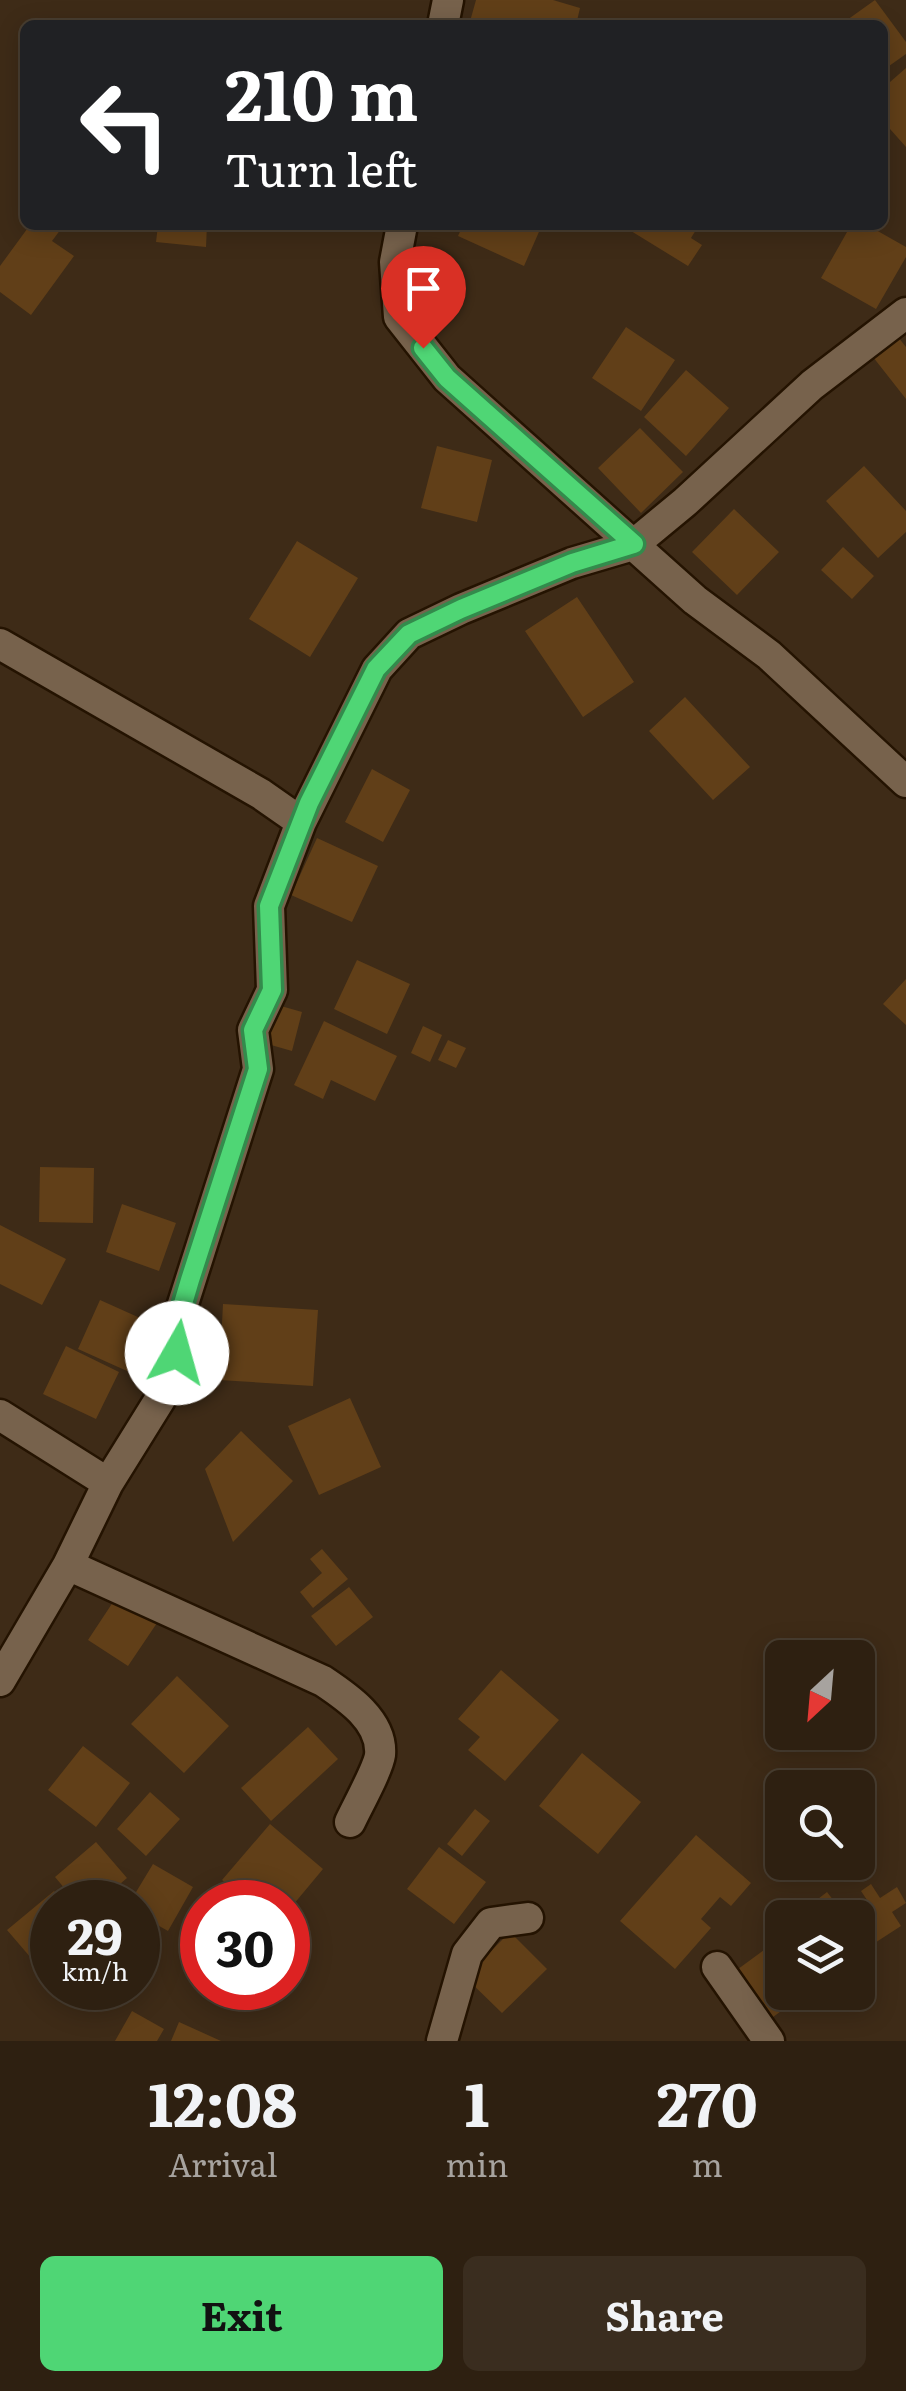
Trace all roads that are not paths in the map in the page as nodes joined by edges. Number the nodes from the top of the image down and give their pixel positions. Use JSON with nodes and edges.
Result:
{"nodes":[{"id":1,"x":401,"y":230,"type":"edge"},
{"id":2,"x":906,"y":313,"type":"edge"},
{"id":3,"x":634,"y":544,"type":"junction"},
{"id":4,"x":0,"y":644,"type":"edge"},
{"id":5,"x":906,"y":782,"type":"edge"},
{"id":6,"x":301,"y":822,"type":"junction"},
{"id":7,"x":0,"y":1415,"type":"edge"},
{"id":8,"x":108,"y":1483,"type":"junction"},
{"id":9,"x":68,"y":1565,"type":"junction"},
{"id":10,"x":0,"y":1681,"type":"edge"},
{"id":11,"x":350,"y":1822,"type":"dead end"},
{"id":12,"x":528,"y":1918,"type":"dead end"},
{"id":13,"x":717,"y":1968,"type":"dead end"},
{"id":14,"x":442,"y":2041,"type":"edge"},
{"id":15,"x":769,"y":2041,"type":"edge"}],
"edges":[{"from":1,"to":3,"type":"street"},
{"from":2,"to":3,"type":"street"},
{"from":3,"to":5,"type":"street"},
{"from":3,"to":6,"type":"street"},
{"from":4,"to":6,"type":"street"},
{"from":6,"to":8,"type":"street"},
{"from":7,"to":8,"type":"street"},
{"from":8,"to":9,"type":"street"},
{"from":9,"to":10,"type":"street"},
{"from":9,"to":11,"type":"street"},
{"from":12,"to":14,"type":"street"},
{"from":13,"to":15,"type":"street"}]}
